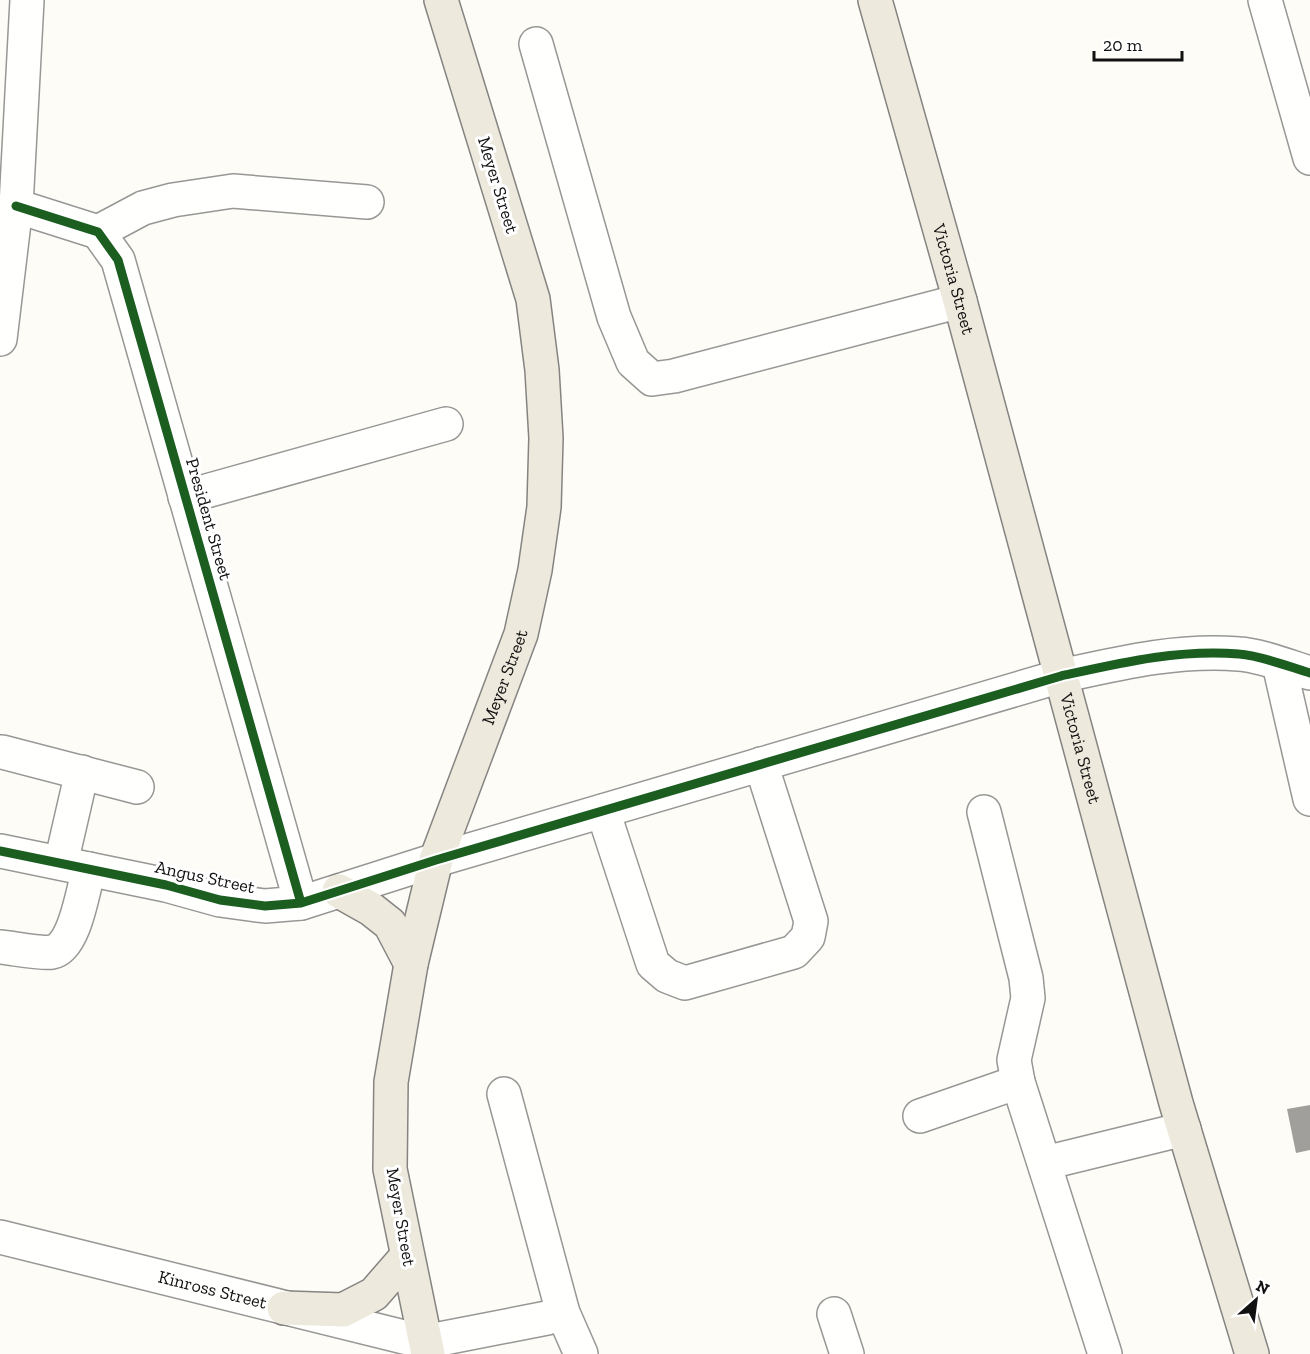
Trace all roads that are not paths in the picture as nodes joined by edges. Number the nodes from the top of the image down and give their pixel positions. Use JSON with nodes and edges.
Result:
{"nodes":[{"id":1,"x":27,"y":0,"type":"edge"},
{"id":2,"x":441,"y":0,"type":"edge"},
{"id":3,"x":875,"y":0,"type":"edge"},
{"id":4,"x":1265,"y":0,"type":"edge"},
{"id":5,"x":536,"y":44,"type":"dead end"},
{"id":6,"x":1310,"y":158,"type":"edge"},
{"id":7,"x":368,"y":202,"type":"dead end"},
{"id":8,"x":16,"y":207,"type":"junction"},
{"id":9,"x":98,"y":232,"type":"junction"},
{"id":10,"x":4,"y":275,"type":"edge"},
{"id":11,"x":960,"y":301,"type":"junction"},
{"id":12,"x":0,"y":339,"type":"edge"},
{"id":13,"x":446,"y":424,"type":"dead end"},
{"id":14,"x":185,"y":497,"type":"junction"},
{"id":15,"x":1295,"y":669,"type":"edge"},
{"id":16,"x":1061,"y":676,"type":"junction"},
{"id":17,"x":2,"y":752,"type":"dead end"},
{"id":18,"x":761,"y":764,"type":"junction"},
{"id":19,"x":82,"y":772,"type":"junction"},
{"id":20,"x":137,"y":787,"type":"dead end"},
{"id":21,"x":1310,"y":799,"type":"edge"},
{"id":22,"x":603,"y":811,"type":"junction"},
{"id":23,"x":984,"y":812,"type":"dead end"},
{"id":24,"x":0,"y":851,"type":"edge"},
{"id":25,"x":435,"y":860,"type":"junction"},
{"id":26,"x":75,"y":866,"type":"junction"},
{"id":27,"x":339,"y":891,"type":"junction"},
{"id":28,"x":301,"y":903,"type":"junction"},
{"id":29,"x":0,"y":947,"type":"edge"},
{"id":30,"x":411,"y":964,"type":"junction"},
{"id":31,"x":1018,"y":1082,"type":"junction"},
{"id":32,"x":504,"y":1094,"type":"dead end"},
{"id":33,"x":920,"y":1116,"type":"dead end"},
{"id":34,"x":1184,"y":1130,"type":"junction"},
{"id":35,"x":1045,"y":1163,"type":"junction"},
{"id":36,"x":0,"y":1237,"type":"edge"},
{"id":37,"x":407,"y":1256,"type":"junction"},
{"id":38,"x":284,"y":1308,"type":"junction"},
{"id":39,"x":563,"y":1313,"type":"junction"},
{"id":40,"x":834,"y":1314,"type":"dead end"},
{"id":41,"x":426,"y":1348,"type":"edge"},
{"id":42,"x":581,"y":1354,"type":"edge"},
{"id":43,"x":847,"y":1354,"type":"edge"},
{"id":44,"x":1105,"y":1354,"type":"edge"},
{"id":45,"x":1252,"y":1354,"type":"edge"}],
"edges":[{"from":1,"to":8,"type":"street"},
{"from":2,"to":25,"type":"main road","name":"Meyer Street"},
{"from":3,"to":11,"type":"main road","name":"Victoria Street"},
{"from":4,"to":6,"type":"street"},
{"from":5,"to":11,"type":"street"},
{"from":7,"to":9,"type":"street"},
{"from":8,"to":9,"type":"street"},
{"from":8,"to":10,"type":"street"},
{"from":9,"to":14,"type":"street","name":"President Street"},
{"from":10,"to":12,"type":"street"},
{"from":11,"to":16,"type":"main road","name":"Victoria Street"},
{"from":13,"to":14,"type":"street"},
{"from":14,"to":28,"type":"street","name":"President Street"},
{"from":15,"to":16,"type":"street","name":"Angus Street"},
{"from":15,"to":21,"type":"street"},
{"from":16,"to":18,"type":"street","name":"Angus Street"},
{"from":16,"to":34,"type":"main road","name":"Victoria Street"},
{"from":17,"to":19,"type":"street"},
{"from":18,"to":22,"type":"street","name":"Angus Street"},
{"from":18,"to":22,"type":"street"},
{"from":19,"to":20,"type":"street"},
{"from":19,"to":26,"type":"street"},
{"from":22,"to":25,"type":"street","name":"Angus Street"},
{"from":23,"to":31,"type":"street"},
{"from":24,"to":26,"type":"street","name":"Angus Street"},
{"from":25,"to":27,"type":"street","name":"Angus Street"},
{"from":25,"to":30,"type":"main road","name":"Meyer Street"},
{"from":26,"to":28,"type":"street","name":"Angus Street"},
{"from":26,"to":29,"type":"street"},
{"from":27,"to":28,"type":"street","name":"Angus Street"},
{"from":27,"to":30,"type":"main road"},
{"from":30,"to":37,"type":"main road","name":"Meyer Street"},
{"from":31,"to":33,"type":"street"},
{"from":31,"to":35,"type":"street"},
{"from":32,"to":39,"type":"street"},
{"from":34,"to":35,"type":"street"},
{"from":34,"to":45,"type":"main road","name":"Victoria Street"},
{"from":35,"to":44,"type":"street"},
{"from":36,"to":38,"type":"street","name":"Kinross Street"},
{"from":37,"to":38,"type":"main road"},
{"from":37,"to":41,"type":"main road","name":"Meyer Street"},
{"from":38,"to":41,"type":"street","name":"Kinross Street"},
{"from":39,"to":41,"type":"street"},
{"from":39,"to":42,"type":"street"},
{"from":40,"to":43,"type":"street"}]}
